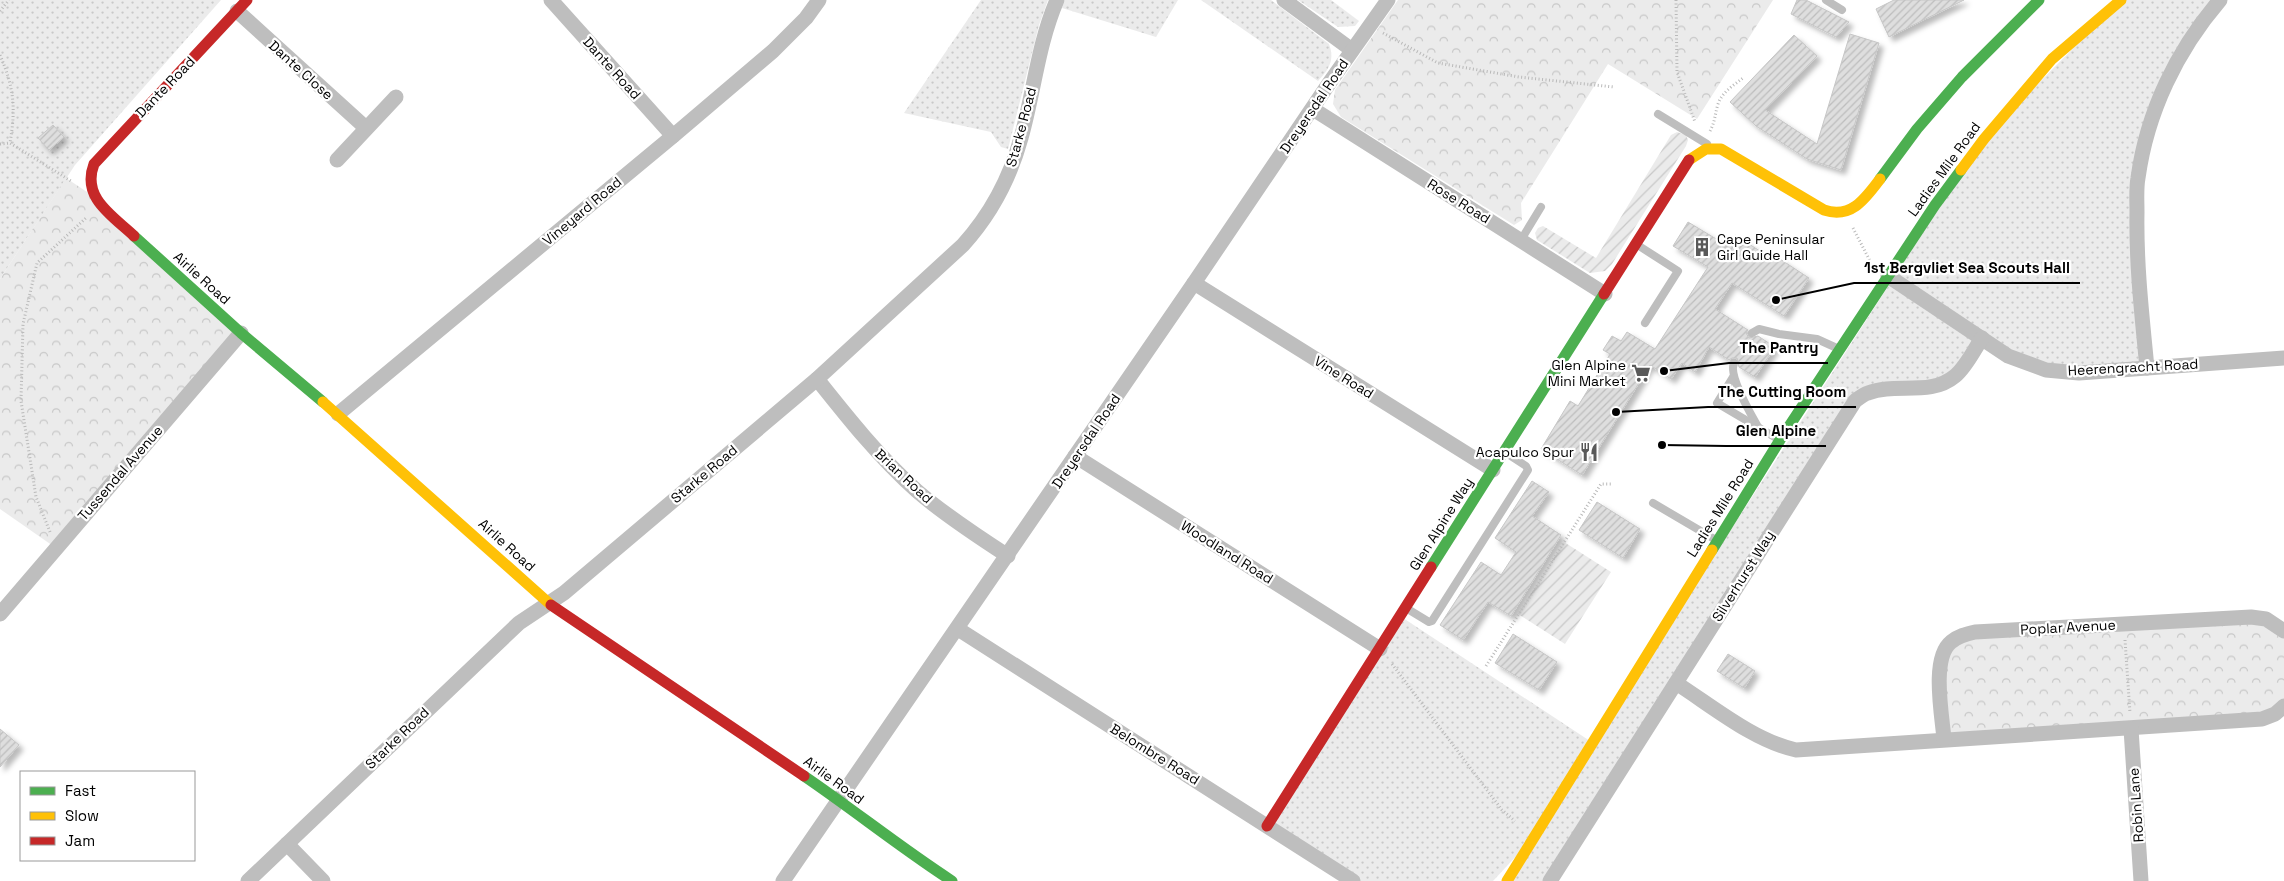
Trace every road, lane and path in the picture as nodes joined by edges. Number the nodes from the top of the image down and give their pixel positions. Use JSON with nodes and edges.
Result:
{"nodes":[{"id":1,"x":9,"y":0,"type":"edge"},
{"id":2,"x":551,"y":0,"type":"edge"},
{"id":3,"x":819,"y":0,"type":"edge"},
{"id":4,"x":1056,"y":0,"type":"edge"},
{"id":5,"x":1284,"y":0,"type":"edge"},
{"id":6,"x":1388,"y":0,"type":"edge"},
{"id":7,"x":1676,"y":0,"type":"edge"},
{"id":8,"x":1826,"y":0,"type":"edge"},
{"id":9,"x":2039,"y":0,"type":"edge"},
{"id":10,"x":2121,"y":0,"type":"edge"},
{"id":11,"x":2220,"y":0,"type":"edge"},
{"id":12,"x":242,"y":6,"type":"edge"},
{"id":13,"x":1842,"y":10,"type":"dead end"},
{"id":14,"x":0,"y":11,"type":"edge"},
{"id":15,"x":1369,"y":26,"type":"junction"},
{"id":16,"x":1352,"y":50,"type":"junction"},
{"id":17,"x":0,"y":54,"type":"edge"},
{"id":18,"x":1743,"y":78,"type":"dead end"},
{"id":19,"x":1614,"y":87,"type":"dead end"},
{"id":20,"x":396,"y":97,"type":"dead end"},
{"id":21,"x":1313,"y":109,"type":"junction"},
{"id":22,"x":1658,"y":114,"type":"dead end"},
{"id":23,"x":366,"y":128,"type":"junction"},
{"id":24,"x":673,"y":136,"type":"junction"},
{"id":25,"x":1703,"y":142,"type":"junction"},
{"id":26,"x":10,"y":143,"type":"junction"},
{"id":27,"x":0,"y":144,"type":"edge"},
{"id":28,"x":1714,"y":148,"type":"junction"},
{"id":29,"x":337,"y":160,"type":"dead end"},
{"id":30,"x":90,"y":178,"type":"joint"},
{"id":31,"x":93,"y":195,"type":"junction"},
{"id":32,"x":100,"y":205,"type":"junction"},
{"id":33,"x":1541,"y":207,"type":"dead end"},
{"id":34,"x":1845,"y":212,"type":"junction"},
{"id":35,"x":1521,"y":240,"type":"junction"},
{"id":36,"x":1636,"y":244,"type":"junction"},
{"id":37,"x":1870,"y":261,"type":"dead end"},
{"id":38,"x":1888,"y":276,"type":"junction"},
{"id":39,"x":1194,"y":284,"type":"junction"},
{"id":40,"x":1605,"y":294,"type":"junction"},
{"id":41,"x":1646,"y":323,"type":"dead end"},
{"id":42,"x":241,"y":332,"type":"junction"},
{"id":43,"x":1752,"y":333,"type":"dead end"},
{"id":44,"x":1982,"y":338,"type":"junction"},
{"id":45,"x":1839,"y":349,"type":"junction"},
{"id":46,"x":2284,"y":358,"type":"edge"},
{"id":47,"x":1734,"y":363,"type":"dead end"},
{"id":48,"x":2147,"y":368,"type":"junction"},
{"id":49,"x":1733,"y":377,"type":"junction"},
{"id":50,"x":817,"y":379,"type":"junction"},
{"id":51,"x":338,"y":414,"type":"junction"},
{"id":52,"x":1758,"y":427,"type":"junction"},
{"id":53,"x":1780,"y":440,"type":"junction"},
{"id":54,"x":1504,"y":452,"type":"junction"},
{"id":55,"x":1075,"y":456,"type":"junction"},
{"id":56,"x":1493,"y":470,"type":"junction"},
{"id":57,"x":1612,"y":484,"type":"dead end"},
{"id":58,"x":1653,"y":503,"type":"dead end"},
{"id":59,"x":1717,"y":541,"type":"junction"},
{"id":60,"x":56,"y":548,"type":"junction"},
{"id":61,"x":1008,"y":556,"type":"junction"},
{"id":62,"x":549,"y":602,"type":"junction"},
{"id":63,"x":1406,"y":607,"type":"junction"},
{"id":64,"x":0,"y":614,"type":"edge"},
{"id":65,"x":2124,"y":624,"type":"junction"},
{"id":66,"x":958,"y":628,"type":"junction"},
{"id":67,"x":2284,"y":631,"type":"edge"},
{"id":68,"x":1380,"y":648,"type":"junction"},
{"id":69,"x":1486,"y":666,"type":"dead end"},
{"id":70,"x":1676,"y":683,"type":"junction"},
{"id":71,"x":2284,"y":706,"type":"edge"},
{"id":72,"x":2131,"y":729,"type":"junction"},
{"id":73,"x":1944,"y":739,"type":"junction"},
{"id":74,"x":839,"y":800,"type":"junction"},
{"id":75,"x":1514,"y":820,"type":"dead end"},
{"id":76,"x":1267,"y":826,"type":"junction"},
{"id":77,"x":1533,"y":837,"type":"junction"},
{"id":78,"x":287,"y":844,"type":"junction"},
{"id":79,"x":248,"y":881,"type":"edge"},
{"id":80,"x":323,"y":881,"type":"edge"},
{"id":81,"x":783,"y":881,"type":"edge"},
{"id":82,"x":952,"y":881,"type":"edge"},
{"id":83,"x":1353,"y":881,"type":"edge"},
{"id":84,"x":1493,"y":881,"type":"edge"},
{"id":85,"x":1507,"y":881,"type":"edge"},
{"id":86,"x":1550,"y":881,"type":"edge"},
{"id":87,"x":2141,"y":881,"type":"edge"}],
"edges":[{"from":1,"to":14,"type":"path"},
{"from":2,"to":24,"type":"street","name":"Dante Road"},
{"from":3,"to":24,"type":"street","name":"Vineyard Road"},
{"from":4,"to":50,"type":"street","name":"Starke Road"},
{"from":5,"to":16,"type":"street"},
{"from":6,"to":15,"type":"street","name":"Dreyersdal Road"},
{"from":7,"to":25,"type":"path"},
{"from":8,"to":13,"type":"lane"},
{"from":9,"to":34,"type":"street"},
{"from":10,"to":38,"type":"street","name":"Ladies Mile Road"},
{"from":11,"to":48,"type":"street"},
{"from":12,"to":23,"type":"street","name":"Dante Close"},
{"from":12,"to":30,"type":"street","name":"Dante Road"},
{"from":15,"to":16,"type":"street","name":"Dreyersdal Road"},
{"from":15,"to":19,"type":"path"},
{"from":16,"to":21,"type":"street","name":"Dreyersdal Road"},
{"from":17,"to":26,"type":"path"},
{"from":18,"to":25,"type":"path"},
{"from":20,"to":23,"type":"street"},
{"from":21,"to":35,"type":"street","name":"Rose Road"},
{"from":21,"to":39,"type":"street","name":"Dreyersdal Road"},
{"from":22,"to":25,"type":"lane"},
{"from":23,"to":29,"type":"street"},
{"from":24,"to":51,"type":"street","name":"Vineyard Road"},
{"from":25,"to":28,"type":"lane"},
{"from":26,"to":27,"type":"path"},
{"from":26,"to":31,"type":"path"},
{"from":28,"to":34,"type":"street"},
{"from":28,"to":36,"type":"street","name":"Glen Alpine Way"},
{"from":30,"to":31,"type":"street","name":"Airlie Road"},
{"from":31,"to":32,"type":"street","name":"Airlie Road"},
{"from":32,"to":42,"type":"street","name":"Airlie Road"},
{"from":32,"to":60,"type":"path"},
{"from":33,"to":35,"type":"lane"},
{"from":34,"to":37,"type":"path"},
{"from":35,"to":40,"type":"street","name":"Rose Road"},
{"from":36,"to":40,"type":"street","name":"Glen Alpine Way"},
{"from":36,"to":41,"type":"lane"},
{"from":38,"to":44,"type":"street","name":"Heerengracht Road"},
{"from":38,"to":45,"type":"street","name":"Ladies Mile Road"},
{"from":39,"to":55,"type":"street","name":"Dreyersdal Road"},
{"from":39,"to":56,"type":"street","name":"Vine Road"},
{"from":40,"to":54,"type":"street","name":"Glen Alpine Way"},
{"from":42,"to":51,"type":"street","name":"Airlie Road"},
{"from":42,"to":60,"type":"street","name":"Tussendal Avenue"},
{"from":43,"to":45,"type":"lane"},
{"from":44,"to":48,"type":"street","name":"Heerengracht Road"},
{"from":44,"to":70,"type":"street","name":"Silverhurst Way"},
{"from":45,"to":53,"type":"street","name":"Ladies Mile Road"},
{"from":46,"to":48,"type":"street","name":"Heerengracht Road"},
{"from":47,"to":49,"type":"lane"},
{"from":49,"to":52,"type":"lane"},
{"from":49,"to":52,"type":"lane"},
{"from":50,"to":61,"type":"street","name":"Brian Road"},
{"from":50,"to":62,"type":"street","name":"Starke Road"},
{"from":51,"to":62,"type":"street","name":"Airlie Road"},
{"from":52,"to":53,"type":"lane"},
{"from":53,"to":59,"type":"street","name":"Ladies Mile Road"},
{"from":54,"to":56,"type":"street","name":"Glen Alpine Way"},
{"from":54,"to":63,"type":"lane"},
{"from":55,"to":61,"type":"street","name":"Dreyersdal Road"},
{"from":55,"to":68,"type":"street","name":"Woodland Road"},
{"from":56,"to":63,"type":"street","name":"Glen Alpine Way"},
{"from":57,"to":69,"type":"path"},
{"from":58,"to":59,"type":"lane"},
{"from":59,"to":77,"type":"street","name":"Ladies Mile Road"},
{"from":60,"to":64,"type":"street","name":"Tussendal Avenue"},
{"from":61,"to":66,"type":"street","name":"Dreyersdal Road"},
{"from":62,"to":74,"type":"street","name":"Airlie Road"},
{"from":62,"to":78,"type":"street","name":"Starke Road"},
{"from":63,"to":68,"type":"street","name":"Glen Alpine Way"},
{"from":65,"to":67,"type":"street","name":"Poplar Avenue"},
{"from":65,"to":72,"type":"path"},
{"from":65,"to":73,"type":"street","name":"Poplar Avenue"},
{"from":66,"to":74,"type":"street","name":"Dreyersdal Road"},
{"from":66,"to":76,"type":"street","name":"Belombre Road"},
{"from":68,"to":75,"type":"path"},
{"from":68,"to":76,"type":"street","name":"Glen Alpine Way"},
{"from":70,"to":73,"type":"street"},
{"from":70,"to":86,"type":"street","name":"Silverhurst Way"},
{"from":71,"to":72,"type":"street"},
{"from":72,"to":73,"type":"street"},
{"from":72,"to":87,"type":"street","name":"Robin Lane"},
{"from":74,"to":81,"type":"street","name":"Dreyersdal Road"},
{"from":74,"to":82,"type":"street","name":"Airlie Road"},
{"from":76,"to":83,"type":"street","name":"Belombre Road"},
{"from":77,"to":84,"type":"street","name":"Ladies Mile Road"},
{"from":77,"to":85,"type":"street","name":"Ladies Mile Road"},
{"from":78,"to":79,"type":"street","name":"Starke Road"},
{"from":78,"to":80,"type":"street"}]}
